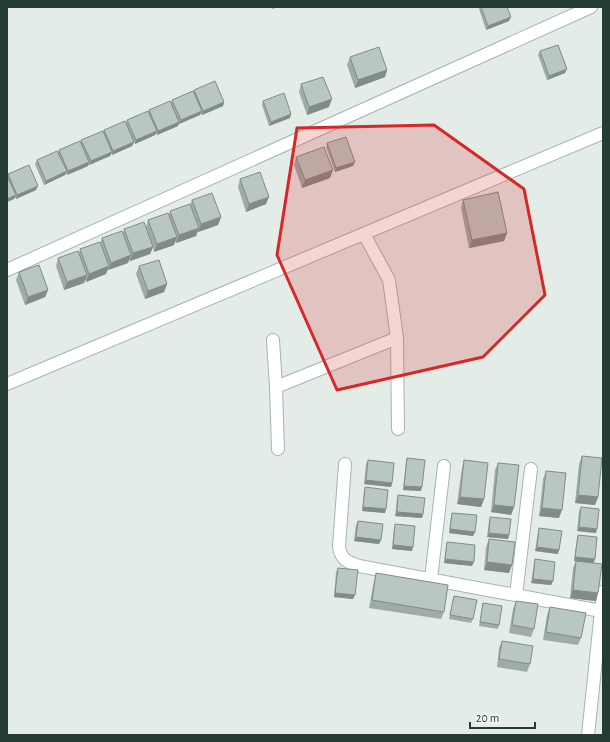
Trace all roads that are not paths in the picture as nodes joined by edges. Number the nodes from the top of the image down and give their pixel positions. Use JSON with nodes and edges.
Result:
{"nodes":[{"id":1,"x":592,"y":7,"type":"edge"},
{"id":2,"x":603,"y":132,"type":"edge"},
{"id":3,"x":364,"y":234,"type":"junction"},
{"id":4,"x":7,"y":270,"type":"edge"},
{"id":5,"x":396,"y":338,"type":"junction"},
{"id":6,"x":273,"y":340,"type":"dead end"},
{"id":7,"x":7,"y":384,"type":"edge"},
{"id":8,"x":276,"y":387,"type":"junction"},
{"id":9,"x":398,"y":429,"type":"dead end"},
{"id":10,"x":278,"y":449,"type":"dead end"},
{"id":11,"x":345,"y":464,"type":"dead end"},
{"id":12,"x":444,"y":466,"type":"dead end"},
{"id":13,"x":531,"y":469,"type":"dead end"},
{"id":14,"x":431,"y":579,"type":"junction"},
{"id":15,"x":603,"y":592,"type":"edge"},
{"id":16,"x":516,"y":595,"type":"junction"},
{"id":17,"x":601,"y":612,"type":"junction"},
{"id":18,"x":588,"y":735,"type":"edge"}],
"edges":[{"from":1,"to":4,"type":"street"},
{"from":2,"to":3,"type":"street"},
{"from":3,"to":5,"type":"street"},
{"from":3,"to":7,"type":"street"},
{"from":5,"to":8,"type":"street"},
{"from":5,"to":9,"type":"street"},
{"from":6,"to":8,"type":"street"},
{"from":8,"to":10,"type":"street"},
{"from":11,"to":14,"type":"street"},
{"from":12,"to":14,"type":"street"},
{"from":13,"to":16,"type":"street"},
{"from":14,"to":16,"type":"street"},
{"from":15,"to":17,"type":"street"},
{"from":16,"to":17,"type":"street"},
{"from":17,"to":18,"type":"street"}]}
